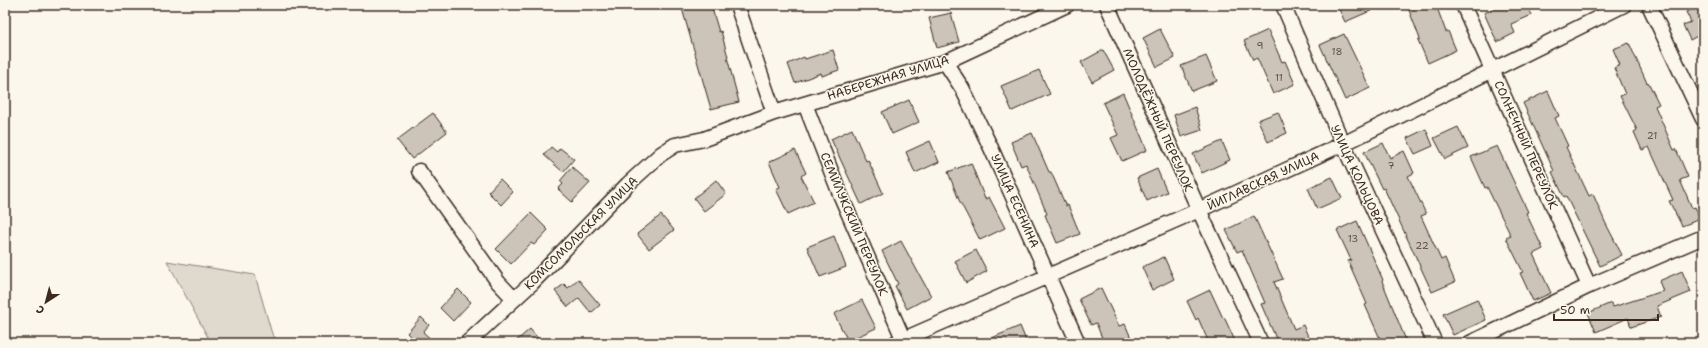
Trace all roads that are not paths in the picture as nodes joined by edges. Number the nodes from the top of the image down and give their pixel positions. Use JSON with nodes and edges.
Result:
{"nodes":[{"id":1,"x":737,"y":5,"type":"edge"},
{"id":2,"x":1067,"y":5,"type":"edge"},
{"id":3,"x":1107,"y":5,"type":"edge"},
{"id":4,"x":1283,"y":5,"type":"edge"},
{"id":5,"x":1464,"y":5,"type":"edge"},
{"id":6,"x":1624,"y":5,"type":"edge"},
{"id":7,"x":1649,"y":5,"type":"edge"},
{"id":8,"x":945,"y":62,"type":"junction"},
{"id":9,"x":1492,"y":69,"type":"junction"},
{"id":10,"x":804,"y":104,"type":"junction"},
{"id":11,"x":774,"y":113,"type":"junction"},
{"id":12,"x":1703,"y":119,"type":"edge"},
{"id":13,"x":704,"y":139,"type":"joint"},
{"id":14,"x":1343,"y":144,"type":"junction"},
{"id":15,"x":419,"y":171,"type":"dead end"},
{"id":16,"x":1199,"y":210,"type":"junction"},
{"id":17,"x":1703,"y":237,"type":"edge"},
{"id":18,"x":1048,"y":276,"type":"junction"},
{"id":19,"x":1589,"y":286,"type":"junction"},
{"id":20,"x":514,"y":299,"type":"junction"},
{"id":21,"x":901,"y":342,"type":"edge"},
{"id":22,"x":467,"y":343,"type":"edge"},
{"id":23,"x":1078,"y":343,"type":"edge"},
{"id":24,"x":1261,"y":343,"type":"edge"},
{"id":25,"x":1435,"y":343,"type":"edge"},
{"id":26,"x":1470,"y":343,"type":"edge"}],
"edges":[{"from":1,"to":11,"type":"street"},
{"from":2,"to":8,"type":"street","name":"НАБЕРЕЖНАЯ УЛИЦА"},
{"from":3,"to":16,"type":"street","name":"МОЛОДЁЖНЫЙ ПЕРЕУЛОК"},
{"from":4,"to":14,"type":"street","name":"УЛИЦА КОЛЬЦОВА"},
{"from":5,"to":9,"type":"street","name":"СОЛНЕЧНЫЙ ПЕРЕУЛОК"},
{"from":6,"to":9,"type":"street","name":"ЙИГЛАВСКАЯ УЛИЦА"},
{"from":7,"to":12,"type":"street"},
{"from":8,"to":10,"type":"street","name":"НАБЕРЕЖНАЯ УЛИЦА"},
{"from":8,"to":18,"type":"street","name":"УЛИЦА ЕСЕНИНА"},
{"from":9,"to":14,"type":"street","name":"ЙИГЛАВСКАЯ УЛИЦА"},
{"from":9,"to":19,"type":"street","name":"СОЛНЕЧНЫЙ ПЕРЕУЛОК"},
{"from":10,"to":11,"type":"street","name":"НАБЕРЕЖНАЯ УЛИЦА"},
{"from":10,"to":21,"type":"street","name":"СЕМИЛУКСКИЙ ПЕРЕУЛОК"},
{"from":11,"to":13,"type":"street","name":"НАБЕРЕЖНАЯ УЛИЦА"},
{"from":13,"to":20,"type":"street","name":"КОМСОМОЛЬСКАЯ УЛИЦА"},
{"from":14,"to":16,"type":"street","name":"ЙИГЛАВСКАЯ УЛИЦА"},
{"from":14,"to":25,"type":"street","name":"УЛИЦА КОЛЬЦОВА"},
{"from":15,"to":20,"type":"street"},
{"from":16,"to":18,"type":"street","name":"ЙИГЛАВСКАЯ УЛИЦА"},
{"from":16,"to":24,"type":"street","name":"МОЛОДЁЖНЫЙ ПЕРЕУЛОК"},
{"from":17,"to":19,"type":"street"},
{"from":18,"to":21,"type":"street","name":"ЙИГЛАВСКАЯ УЛИЦА"},
{"from":18,"to":23,"type":"street","name":"УЛИЦА ЕСЕНИНА"},
{"from":19,"to":26,"type":"street"},
{"from":20,"to":22,"type":"street","name":"КОМСОМОЛЬСКАЯ УЛИЦА"}]}
